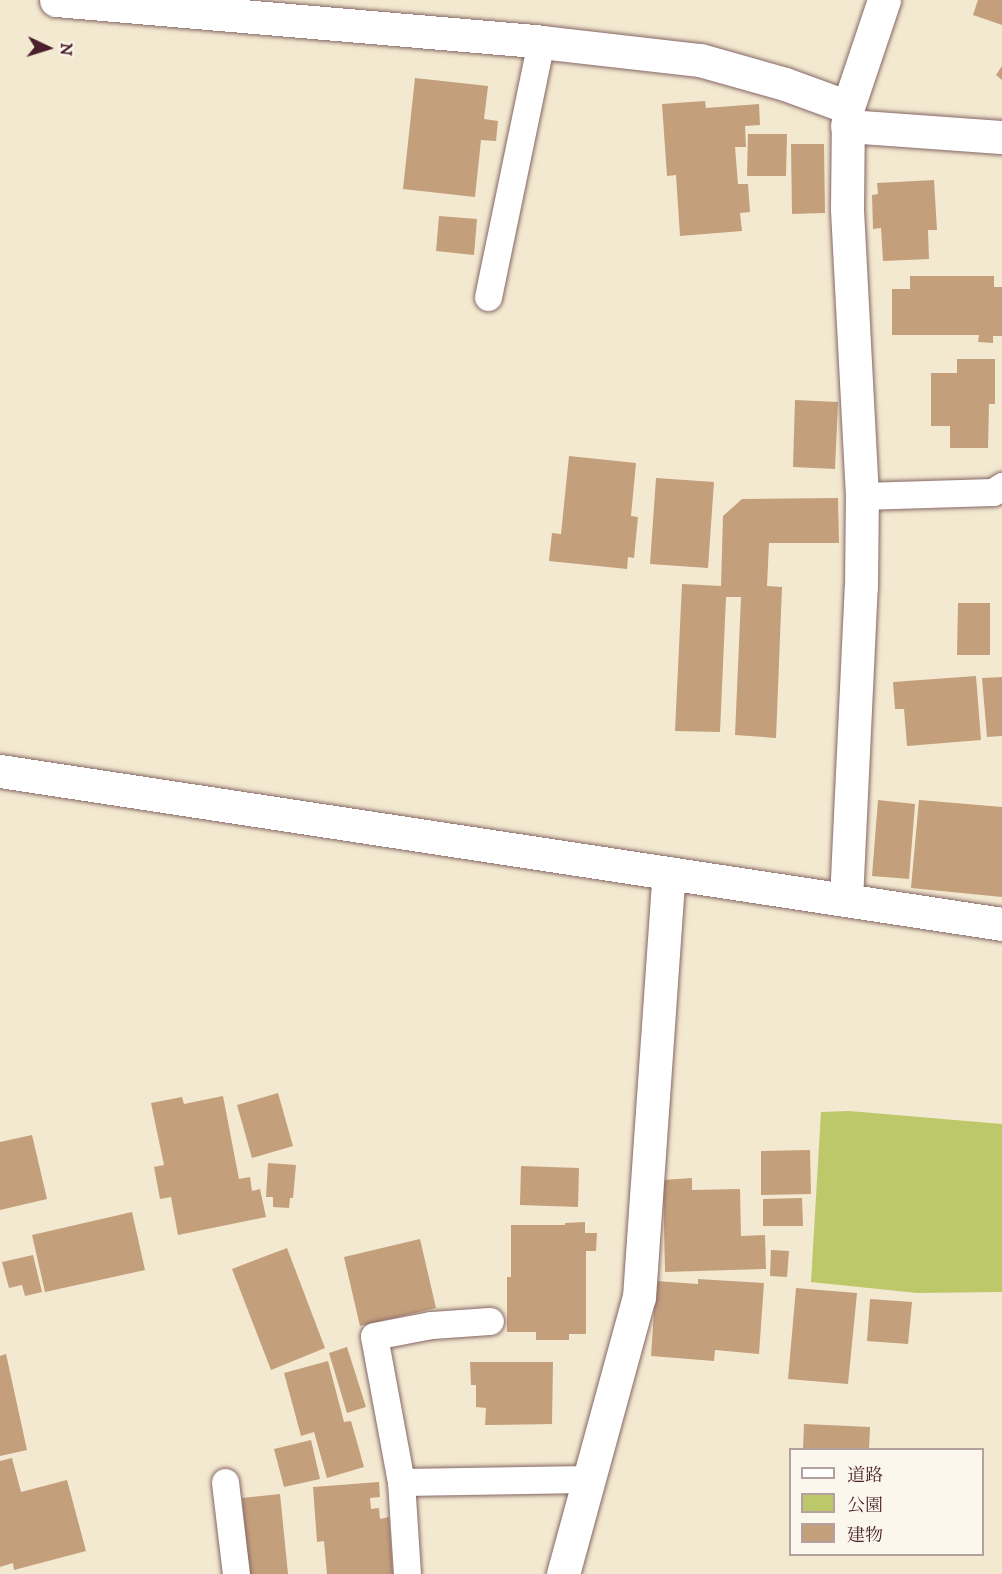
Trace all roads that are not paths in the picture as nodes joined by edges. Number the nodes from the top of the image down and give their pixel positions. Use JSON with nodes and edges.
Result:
{"nodes":[{"id":1,"x":56,"y":0,"type":"edge"},
{"id":2,"x":884,"y":0,"type":"edge"},
{"id":3,"x":541,"y":42,"type":"junction"},
{"id":4,"x":847,"y":116,"type":"junction"},
{"id":5,"x":1002,"y":137,"type":"edge"},
{"id":6,"x":488,"y":297,"type":"dead end"},
{"id":7,"x":1002,"y":486,"type":"edge"},
{"id":8,"x":862,"y":496,"type":"junction"},
{"id":9,"x":0,"y":771,"type":"edge"},
{"id":10,"x":669,"y":873,"type":"junction"},
{"id":11,"x":846,"y":900,"type":"junction"},
{"id":12,"x":1002,"y":924,"type":"edge"},
{"id":13,"x":490,"y":1321,"type":"dead end"},
{"id":14,"x":590,"y":1479,"type":"junction"},
{"id":15,"x":225,"y":1482,"type":"dead end"},
{"id":16,"x":401,"y":1482,"type":"junction"},
{"id":17,"x":236,"y":1574,"type":"edge"},
{"id":18,"x":407,"y":1574,"type":"edge"},
{"id":19,"x":563,"y":1574,"type":"edge"}],
"edges":[{"from":1,"to":3,"type":"street"},
{"from":2,"to":4,"type":"street"},
{"from":3,"to":4,"type":"street"},
{"from":3,"to":6,"type":"lane"},
{"from":4,"to":5,"type":"street"},
{"from":4,"to":8,"type":"street"},
{"from":7,"to":8,"type":"lane"},
{"from":8,"to":11,"type":"street"},
{"from":9,"to":10,"type":"street"},
{"from":10,"to":11,"type":"street"},
{"from":10,"to":14,"type":"street"},
{"from":11,"to":12,"type":"street"},
{"from":13,"to":16,"type":"lane"},
{"from":14,"to":16,"type":"lane"},
{"from":14,"to":19,"type":"street"},
{"from":15,"to":17,"type":"lane"},
{"from":16,"to":18,"type":"lane"}]}
